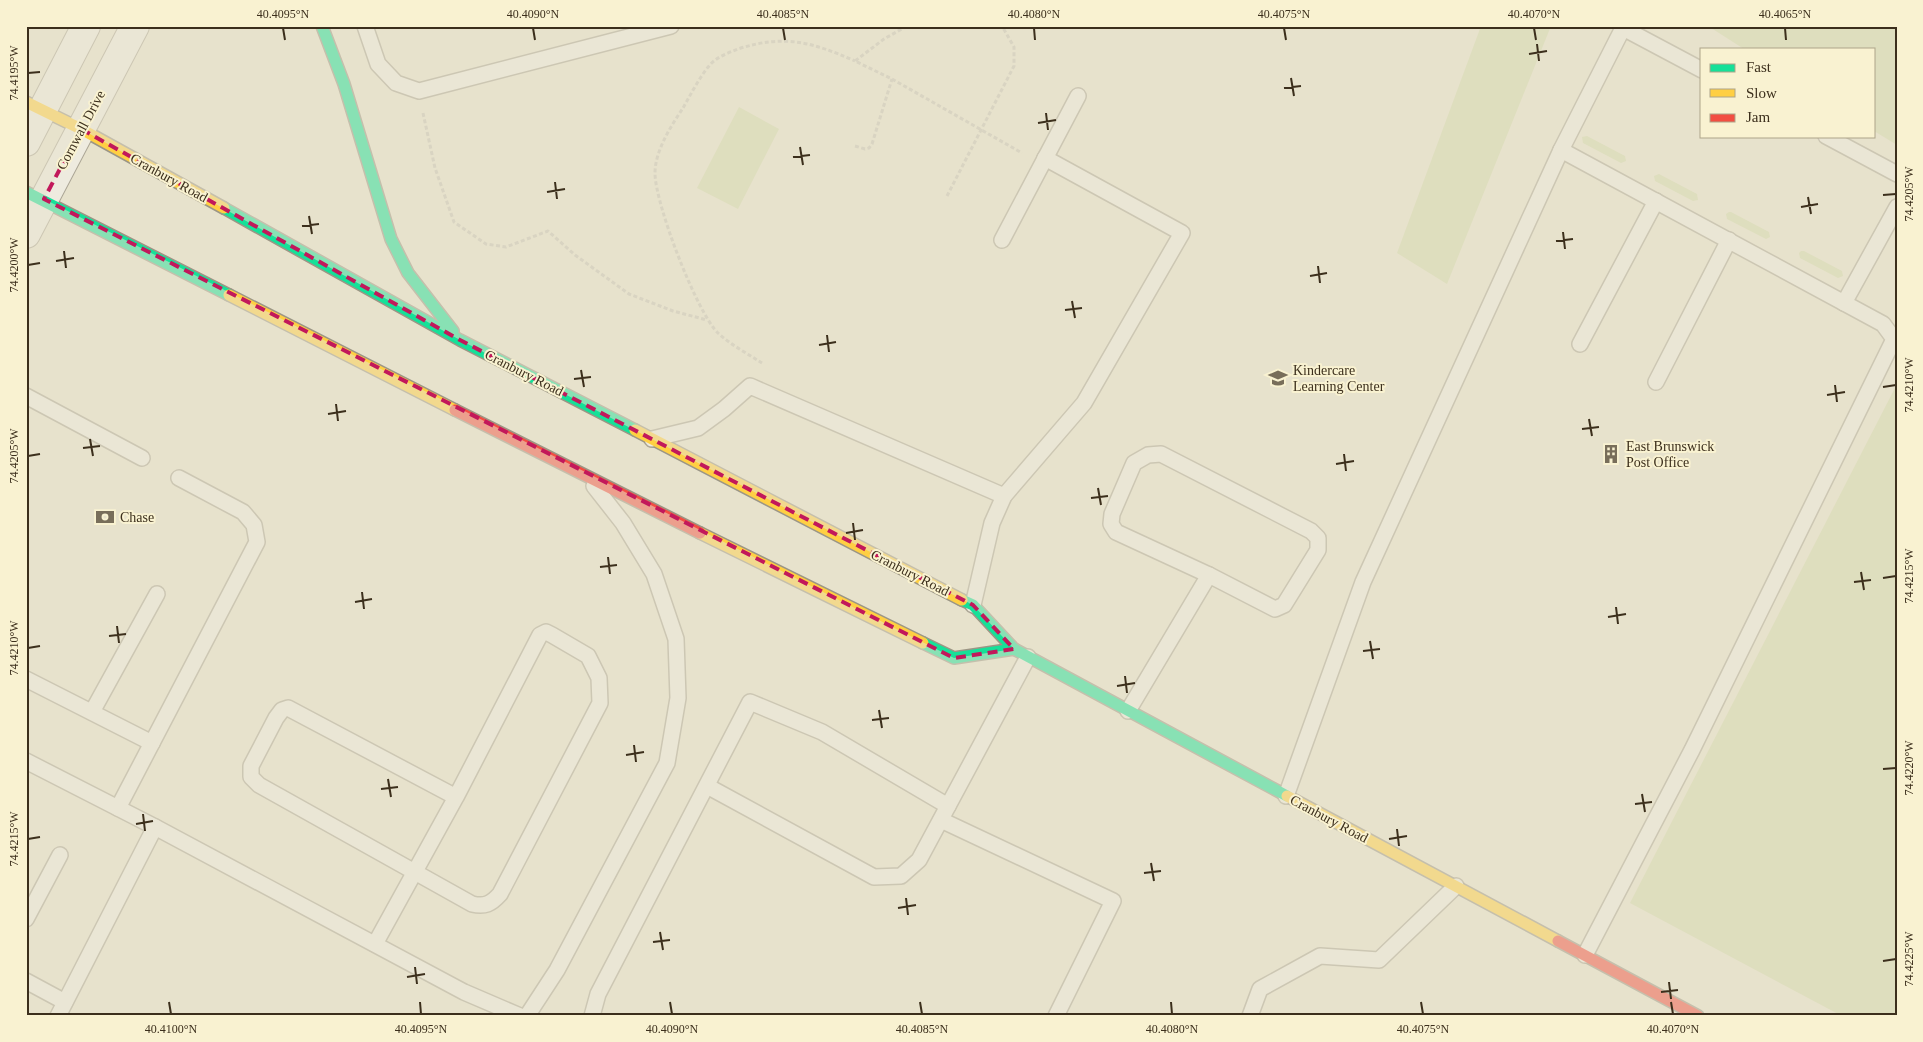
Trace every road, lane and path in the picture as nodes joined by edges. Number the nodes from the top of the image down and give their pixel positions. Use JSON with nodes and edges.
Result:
{"nodes":[{"id":1,"x":86,"y":26,"type":"edge"},
{"id":2,"x":135,"y":26,"type":"edge"},
{"id":3,"x":322,"y":26,"type":"edge"},
{"id":4,"x":365,"y":26,"type":"edge"},
{"id":5,"x":671,"y":26,"type":"edge"},
{"id":6,"x":907,"y":26,"type":"edge"},
{"id":7,"x":1002,"y":26,"type":"edge"},
{"id":8,"x":855,"y":61,"type":"junction"},
{"id":9,"x":1700,"y":69,"type":"edge"},
{"id":10,"x":892,"y":79,"type":"junction"},
{"id":11,"x":419,"y":91,"type":"junction"},
{"id":12,"x":1078,"y":96,"type":"dead end"},
{"id":13,"x":35,"y":106,"type":"edge"},
{"id":14,"x":81,"y":129,"type":"junction"},
{"id":15,"x":982,"y":130,"type":"junction"},
{"id":16,"x":1830,"y":138,"type":"edge"},
{"id":17,"x":26,"y":142,"type":"edge"},
{"id":18,"x":855,"y":146,"type":"dead end"},
{"id":19,"x":1561,"y":150,"type":"junction"},
{"id":20,"x":1044,"y":161,"type":"junction"},
{"id":21,"x":1897,"y":174,"type":"edge"},
{"id":22,"x":35,"y":195,"type":"edge"},
{"id":23,"x":947,"y":196,"type":"dead end"},
{"id":24,"x":1656,"y":201,"type":"junction"},
{"id":25,"x":1897,"y":207,"type":"edge"},
{"id":26,"x":26,"y":234,"type":"edge"},
{"id":27,"x":1002,"y":240,"type":"dead end"},
{"id":28,"x":1729,"y":240,"type":"junction"},
{"id":29,"x":1844,"y":303,"type":"junction"},
{"id":30,"x":707,"y":320,"type":"junction"},
{"id":31,"x":460,"y":340,"type":"junction"},
{"id":32,"x":1580,"y":344,"type":"dead end"},
{"id":33,"x":762,"y":363,"type":"dead end"},
{"id":34,"x":1656,"y":382,"type":"dead end"},
{"id":35,"x":26,"y":396,"type":"edge"},
{"id":36,"x":652,"y":439,"type":"junction"},
{"id":37,"x":142,"y":458,"type":"dead end"},
{"id":38,"x":587,"y":477,"type":"junction"},
{"id":39,"x":179,"y":478,"type":"dead end"},
{"id":40,"x":1004,"y":496,"type":"junction"},
{"id":41,"x":1209,"y":575,"type":"junction"},
{"id":42,"x":157,"y":594,"type":"dead end"},
{"id":43,"x":973,"y":605,"type":"junction"},
{"id":44,"x":1021,"y":653,"type":"junction"},
{"id":45,"x":26,"y":679,"type":"edge"},
{"id":46,"x":1128,"y":711,"type":"junction"},
{"id":47,"x":92,"y":712,"type":"junction"},
{"id":48,"x":152,"y":743,"type":"junction"},
{"id":49,"x":26,"y":761,"type":"edge"},
{"id":50,"x":707,"y":786,"type":"junction"},
{"id":51,"x":1286,"y":796,"type":"junction"},
{"id":52,"x":456,"y":797,"type":"junction"},
{"id":53,"x":948,"y":806,"type":"junction"},
{"id":54,"x":118,"y":808,"type":"junction"},
{"id":55,"x":941,"y":820,"type":"junction"},
{"id":56,"x":155,"y":827,"type":"junction"},
{"id":57,"x":60,"y":855,"type":"dead end"},
{"id":58,"x":414,"y":873,"type":"junction"},
{"id":59,"x":1456,"y":886,"type":"junction"},
{"id":60,"x":26,"y":919,"type":"edge"},
{"id":61,"x":375,"y":944,"type":"junction"},
{"id":62,"x":1585,"y":955,"type":"junction"},
{"id":63,"x":26,"y":981,"type":"edge"},
{"id":64,"x":62,"y":1009,"type":"edge"},
{"id":65,"x":1695,"y":1015,"type":"edge"},
{"id":66,"x":520,"y":1016,"type":"edge"},
{"id":67,"x":527,"y":1016,"type":"edge"},
{"id":68,"x":592,"y":1016,"type":"edge"},
{"id":69,"x":1056,"y":1016,"type":"edge"},
{"id":70,"x":1250,"y":1016,"type":"edge"}],
"edges":[{"from":1,"to":13,"type":"street"},
{"from":2,"to":14,"type":"street","name":"Cornwall Drive"},
{"from":3,"to":31,"type":"main road"},
{"from":4,"to":11,"type":"lane"},
{"from":5,"to":11,"type":"lane"},
{"from":6,"to":8,"type":"path"},
{"from":7,"to":15,"type":"path"},
{"from":8,"to":10,"type":"path"},
{"from":8,"to":30,"type":"path"},
{"from":9,"to":19,"type":"lane"},
{"from":10,"to":15,"type":"path"},
{"from":10,"to":18,"type":"path"},
{"from":11,"to":30,"type":"path"},
{"from":12,"to":20,"type":"lane"},
{"from":13,"to":14,"type":"main road","name":"Cranbury Road"},
{"from":13,"to":17,"type":"street"},
{"from":14,"to":22,"type":"street","name":"Cornwall Drive"},
{"from":14,"to":31,"type":"main road","name":"Cranbury Road"},
{"from":15,"to":20,"type":"path"},
{"from":15,"to":23,"type":"path"},
{"from":16,"to":21,"type":"lane"},
{"from":19,"to":24,"type":"lane"},
{"from":19,"to":51,"type":"lane"},
{"from":20,"to":27,"type":"lane"},
{"from":20,"to":40,"type":"lane"},
{"from":22,"to":26,"type":"street","name":"Cornwall Drive"},
{"from":22,"to":38,"type":"main road"},
{"from":24,"to":28,"type":"lane"},
{"from":24,"to":32,"type":"lane"},
{"from":25,"to":29,"type":"lane"},
{"from":28,"to":29,"type":"lane"},
{"from":28,"to":34,"type":"lane"},
{"from":29,"to":62,"type":"lane"},
{"from":30,"to":33,"type":"path"},
{"from":31,"to":36,"type":"main road","name":"Cranbury Road"},
{"from":35,"to":37,"type":"lane"},
{"from":36,"to":40,"type":"lane"},
{"from":36,"to":43,"type":"main road","name":"Cranbury Road"},
{"from":38,"to":44,"type":"main road"},
{"from":38,"to":67,"type":"lane"},
{"from":39,"to":48,"type":"lane"},
{"from":40,"to":43,"type":"lane"},
{"from":41,"to":41,"type":"lane"},
{"from":41,"to":46,"type":"lane"},
{"from":42,"to":47,"type":"lane"},
{"from":43,"to":44,"type":"main road","name":"Cranbury Road"},
{"from":44,"to":46,"type":"main road","name":"Cranbury Road"},
{"from":44,"to":53,"type":"lane"},
{"from":45,"to":47,"type":"lane"},
{"from":46,"to":51,"type":"main road","name":"Cranbury Road"},
{"from":47,"to":48,"type":"lane"},
{"from":48,"to":54,"type":"lane"},
{"from":49,"to":54,"type":"lane"},
{"from":50,"to":53,"type":"lane"},
{"from":50,"to":55,"type":"lane"},
{"from":50,"to":68,"type":"lane"},
{"from":51,"to":59,"type":"main road","name":"Cranbury Road"},
{"from":52,"to":58,"type":"lane"},
{"from":52,"to":58,"type":"lane"},
{"from":52,"to":58,"type":"lane"},
{"from":53,"to":55,"type":"lane"},
{"from":54,"to":56,"type":"lane"},
{"from":55,"to":69,"type":"lane"},
{"from":56,"to":61,"type":"lane"},
{"from":56,"to":64,"type":"lane"},
{"from":57,"to":60,"type":"lane"},
{"from":58,"to":61,"type":"lane"},
{"from":59,"to":62,"type":"main road","name":"Cranbury Road"},
{"from":59,"to":70,"type":"lane"},
{"from":61,"to":66,"type":"lane"},
{"from":62,"to":65,"type":"main road","name":"Cranbury Road"},
{"from":63,"to":64,"type":"lane"}]}
